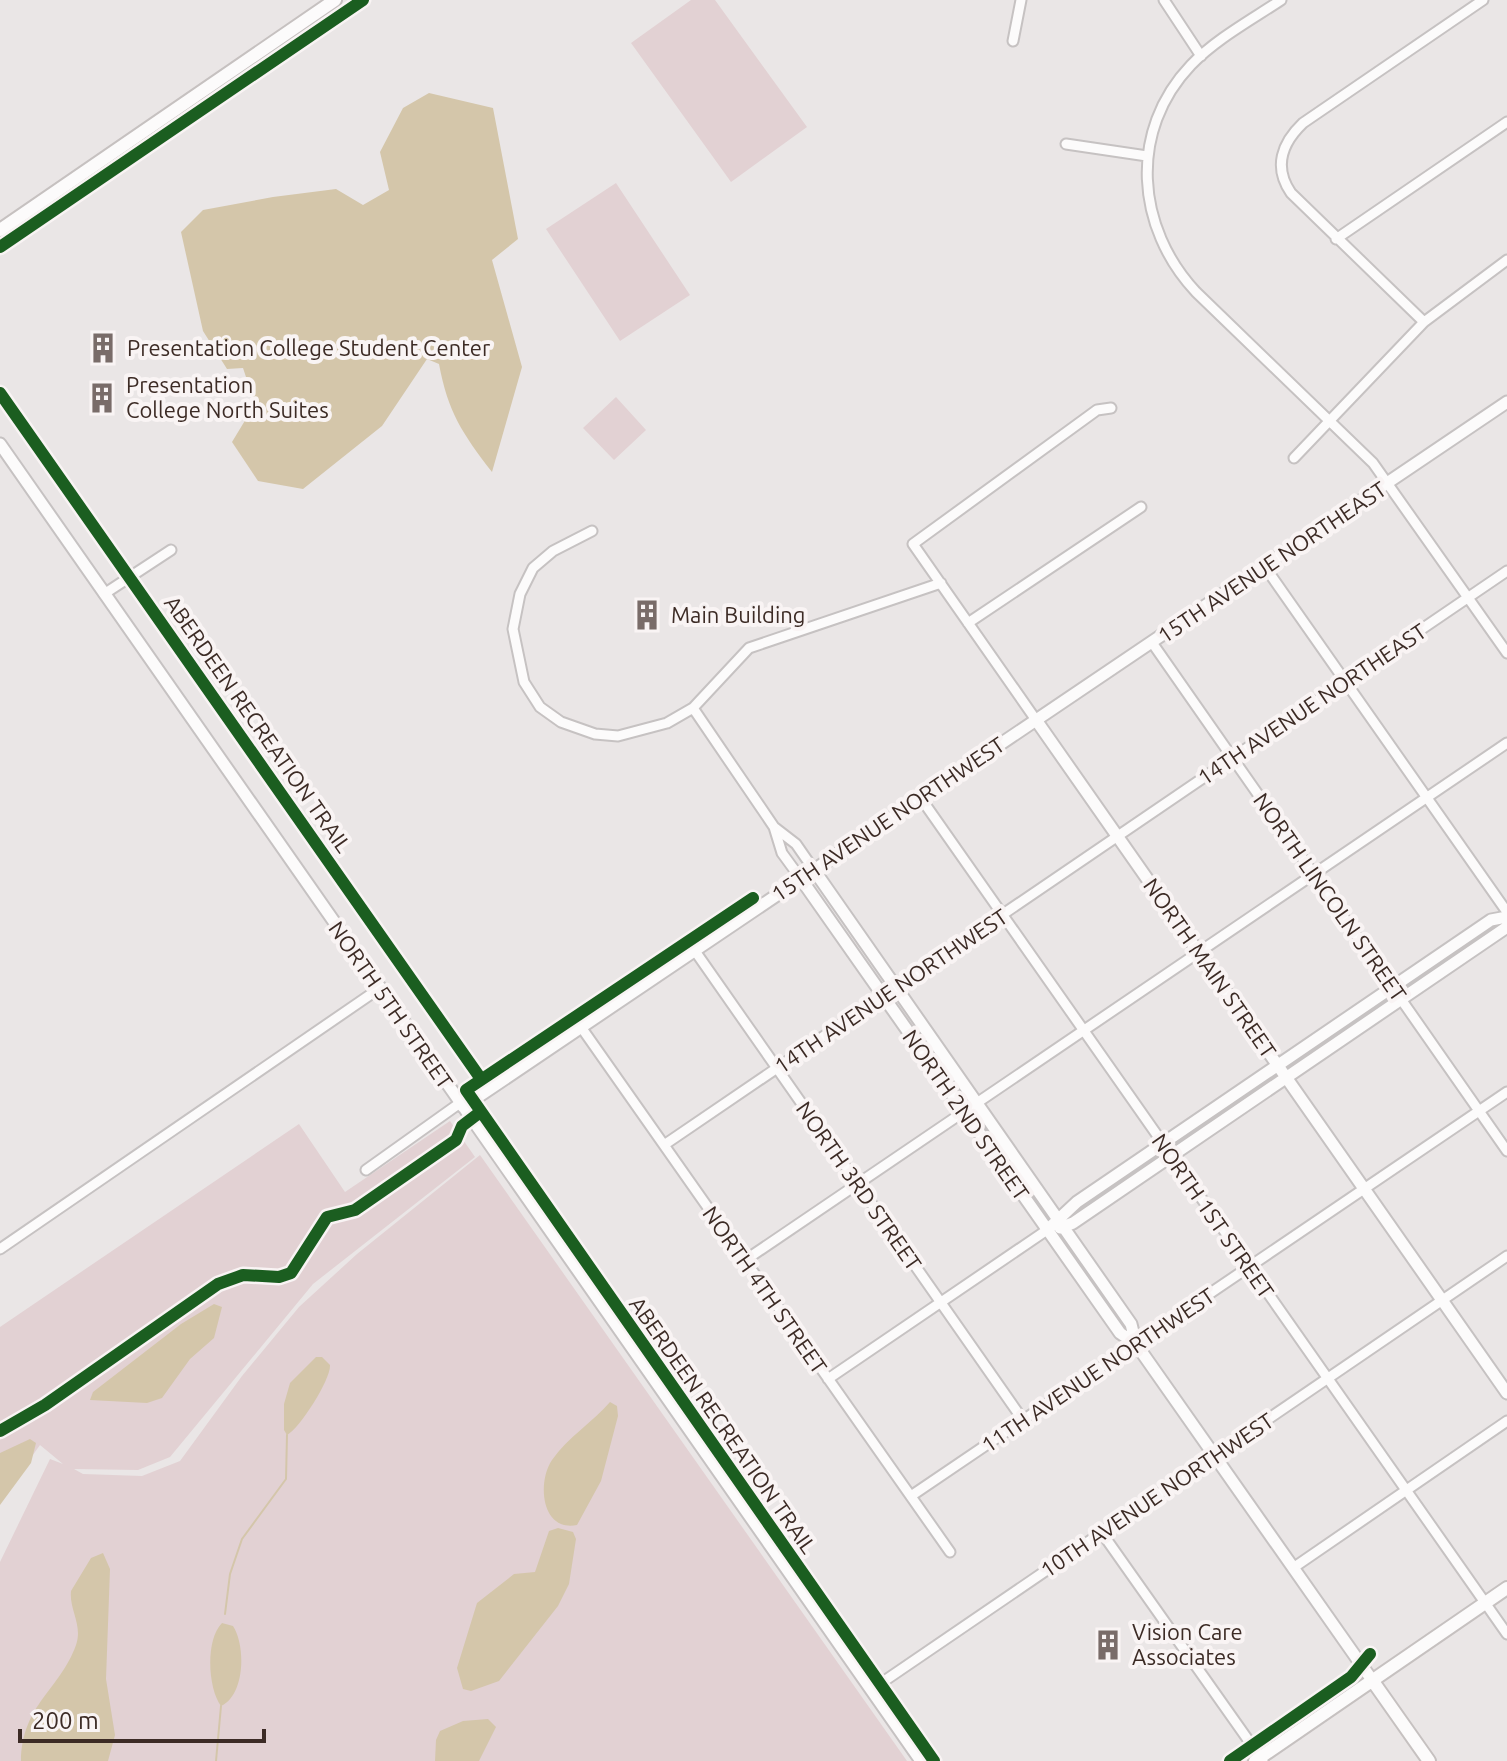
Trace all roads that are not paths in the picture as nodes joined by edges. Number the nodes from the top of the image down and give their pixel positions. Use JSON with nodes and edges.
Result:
{"nodes":[{"id":1,"x":335,"y":0,"type":"edge"},
{"id":2,"x":1021,"y":0,"type":"edge"},
{"id":3,"x":1164,"y":0,"type":"edge"},
{"id":4,"x":1281,"y":0,"type":"edge"},
{"id":5,"x":1483,"y":0,"type":"edge"},
{"id":6,"x":1013,"y":41,"type":"dead end"},
{"id":7,"x":1201,"y":56,"type":"junction"},
{"id":8,"x":1507,"y":122,"type":"edge"},
{"id":9,"x":1066,"y":144,"type":"dead end"},
{"id":10,"x":1147,"y":156,"type":"junction"},
{"id":11,"x":0,"y":230,"type":"edge"},
{"id":12,"x":1336,"y":239,"type":"junction"},
{"id":13,"x":1507,"y":260,"type":"edge"},
{"id":14,"x":1424,"y":322,"type":"junction"},
{"id":15,"x":1505,"y":407,"type":"edge"},
{"id":16,"x":1111,"y":408,"type":"dead end"},
{"id":17,"x":1331,"y":421,"type":"junction"},
{"id":18,"x":0,"y":444,"type":"edge"},
{"id":19,"x":1294,"y":458,"type":"dead end"},
{"id":20,"x":1388,"y":483,"type":"junction"},
{"id":21,"x":1141,"y":507,"type":"dead end"},
{"id":22,"x":592,"y":531,"type":"dead end"},
{"id":23,"x":171,"y":550,"type":"dead end"},
{"id":24,"x":1265,"y":567,"type":"junction"},
{"id":25,"x":1507,"y":571,"type":"edge"},
{"id":26,"x":941,"y":583,"type":"junction"},
{"id":27,"x":104,"y":594,"type":"junction"},
{"id":28,"x":1468,"y":598,"type":"junction"},
{"id":29,"x":968,"y":623,"type":"junction"},
{"id":30,"x":1153,"y":644,"type":"junction"},
{"id":31,"x":1507,"y":653,"type":"edge"},
{"id":32,"x":1345,"y":681,"type":"junction"},
{"id":33,"x":693,"y":708,"type":"junction"},
{"id":34,"x":1036,"y":720,"type":"junction"},
{"id":35,"x":1507,"y":743,"type":"edge"},
{"id":36,"x":1232,"y":758,"type":"junction"},
{"id":37,"x":920,"y":797,"type":"junction"},
{"id":38,"x":1426,"y":797,"type":"junction"},
{"id":39,"x":774,"y":827,"type":"junction"},
{"id":40,"x":1118,"y":837,"type":"junction"},
{"id":41,"x":814,"y":870,"type":"junction"},
{"id":42,"x":1313,"y":873,"type":"junction"},
{"id":43,"x":801,"y":879,"type":"junction"},
{"id":44,"x":1002,"y":914,"type":"junction"},
{"id":45,"x":1507,"y":915,"type":"edge"},
{"id":46,"x":1507,"y":927,"type":"edge"},
{"id":47,"x":695,"y":951,"type":"junction"},
{"id":48,"x":1199,"y":953,"type":"junction"},
{"id":49,"x":895,"y":987,"type":"junction"},
{"id":50,"x":1392,"y":987,"type":"junction"},
{"id":51,"x":380,"y":988,"type":"junction"},
{"id":52,"x":883,"y":996,"type":"junction"},
{"id":53,"x":1402,"y":1000,"type":"junction"},
{"id":54,"x":581,"y":1027,"type":"junction"},
{"id":55,"x":1083,"y":1031,"type":"junction"},
{"id":56,"x":1278,"y":1066,"type":"junction"},
{"id":57,"x":776,"y":1068,"type":"junction"},
{"id":58,"x":1287,"y":1079,"type":"junction"},
{"id":59,"x":1507,"y":1092,"type":"edge"},
{"id":60,"x":976,"y":1102,"type":"junction"},
{"id":61,"x":461,"y":1105,"type":"junction"},
{"id":62,"x":1479,"y":1111,"type":"junction"},
{"id":63,"x":963,"y":1112,"type":"junction"},
{"id":64,"x":1162,"y":1143,"type":"junction"},
{"id":65,"x":664,"y":1145,"type":"junction"},
{"id":66,"x":1507,"y":1151,"type":"edge"},
{"id":67,"x":1172,"y":1157,"type":"junction"},
{"id":68,"x":366,"y":1170,"type":"dead end"},
{"id":69,"x":857,"y":1183,"type":"junction"},
{"id":70,"x":1364,"y":1189,"type":"junction"},
{"id":71,"x":1061,"y":1223,"type":"junction"},
{"id":72,"x":1047,"y":1230,"type":"junction"},
{"id":73,"x":0,"y":1249,"type":"edge"},
{"id":74,"x":1507,"y":1256,"type":"edge"},
{"id":75,"x":744,"y":1261,"type":"junction"},
{"id":76,"x":1249,"y":1267,"type":"junction"},
{"id":77,"x":1442,"y":1300,"type":"junction"},
{"id":78,"x":941,"y":1303,"type":"junction"},
{"id":79,"x":1136,"y":1344,"type":"junction"},
{"id":80,"x":1327,"y":1378,"type":"junction"},
{"id":81,"x":828,"y":1379,"type":"junction"},
{"id":82,"x":1507,"y":1393,"type":"edge"},
{"id":83,"x":1023,"y":1420,"type":"junction"},
{"id":84,"x":1507,"y":1421,"type":"edge"},
{"id":85,"x":1214,"y":1455,"type":"junction"},
{"id":86,"x":1406,"y":1490,"type":"junction"},
{"id":87,"x":911,"y":1496,"type":"junction"},
{"id":88,"x":1102,"y":1533,"type":"junction"},
{"id":89,"x":950,"y":1552,"type":"dead end"},
{"id":90,"x":1293,"y":1568,"type":"junction"},
{"id":91,"x":1507,"y":1588,"type":"edge"},
{"id":92,"x":1485,"y":1603,"type":"junction"},
{"id":93,"x":1507,"y":1634,"type":"edge"},
{"id":94,"x":1372,"y":1680,"type":"junction"},
{"id":95,"x":871,"y":1690,"type":"junction"},
{"id":96,"x":1259,"y":1760,"type":"edge"},
{"id":97,"x":921,"y":1761,"type":"edge"},
{"id":98,"x":1429,"y":1761,"type":"edge"}],
"edges":[{"from":1,"to":11,"type":"main road"},
{"from":2,"to":6,"type":"street"},
{"from":3,"to":7,"type":"street"},
{"from":4,"to":7,"type":"street"},
{"from":5,"to":12,"type":"street"},
{"from":7,"to":10,"type":"street"},
{"from":8,"to":12,"type":"street"},
{"from":9,"to":10,"type":"street"},
{"from":10,"to":17,"type":"street"},
{"from":12,"to":14,"type":"street"},
{"from":13,"to":14,"type":"street"},
{"from":14,"to":17,"type":"street"},
{"from":15,"to":20,"type":"street","name":"15TH AVENUE NORTHEAST"},
{"from":16,"to":26,"type":"street","name":"NORTH MAIN STREET"},
{"from":17,"to":19,"type":"street"},
{"from":17,"to":20,"type":"street"},
{"from":18,"to":27,"type":"street","name":"NORTH 5TH STREET"},
{"from":20,"to":24,"type":"street","name":"15TH AVENUE NORTHEAST"},
{"from":20,"to":28,"type":"street"},
{"from":21,"to":29,"type":"street"},
{"from":22,"to":33,"type":"street"},
{"from":23,"to":27,"type":"street"},
{"from":24,"to":30,"type":"street","name":"15TH AVENUE NORTHEAST"},
{"from":24,"to":32,"type":"street"},
{"from":25,"to":28,"type":"street","name":"14TH AVENUE NORTHEAST"},
{"from":26,"to":29,"type":"street","name":"NORTH MAIN STREET"},
{"from":26,"to":33,"type":"street"},
{"from":27,"to":51,"type":"street","name":"NORTH 5TH STREET"},
{"from":28,"to":31,"type":"street"},
{"from":28,"to":32,"type":"street","name":"14TH AVENUE NORTHEAST"},
{"from":29,"to":34,"type":"street","name":"NORTH MAIN STREET"},
{"from":30,"to":34,"type":"street","name":"15TH AVENUE NORTHEAST"},
{"from":30,"to":36,"type":"street","name":"NORTH LINCOLN STREET"},
{"from":32,"to":36,"type":"street","name":"14TH AVENUE NORTHEAST"},
{"from":32,"to":38,"type":"street"},
{"from":33,"to":39,"type":"street"},
{"from":34,"to":37,"type":"street","name":"15TH AVENUE NORTHWEST"},
{"from":34,"to":40,"type":"street","name":"NORTH MAIN STREET"},
{"from":35,"to":38,"type":"street"},
{"from":36,"to":40,"type":"street","name":"14TH AVENUE NORTHEAST"},
{"from":36,"to":42,"type":"street","name":"NORTH LINCOLN STREET"},
{"from":37,"to":41,"type":"street","name":"15TH AVENUE NORTHWEST"},
{"from":37,"to":44,"type":"street","name":"NORTH 1ST STREET"},
{"from":38,"to":42,"type":"street"},
{"from":38,"to":45,"type":"street"},
{"from":39,"to":41,"type":"street"},
{"from":39,"to":43,"type":"street"},
{"from":40,"to":44,"type":"street","name":"14TH AVENUE NORTHWEST"},
{"from":40,"to":48,"type":"street","name":"NORTH MAIN STREET"},
{"from":41,"to":43,"type":"street","name":"15TH AVENUE NORTHWEST"},
{"from":41,"to":49,"type":"street","name":"NORTH 2ND STREET"},
{"from":42,"to":48,"type":"street"},
{"from":42,"to":50,"type":"street","name":"NORTH LINCOLN STREET"},
{"from":43,"to":47,"type":"street","name":"15TH AVENUE NORTHWEST"},
{"from":43,"to":52,"type":"street","name":"NORTH 2ND STREET"},
{"from":44,"to":49,"type":"street","name":"14TH AVENUE NORTHWEST"},
{"from":44,"to":55,"type":"street","name":"NORTH 1ST STREET"},
{"from":45,"to":50,"type":"street"},
{"from":46,"to":53,"type":"street"},
{"from":47,"to":54,"type":"street","name":"15TH AVENUE NORTHWEST"},
{"from":47,"to":57,"type":"street","name":"NORTH 3RD STREET"},
{"from":48,"to":55,"type":"street"},
{"from":48,"to":56,"type":"street","name":"NORTH MAIN STREET"},
{"from":49,"to":52,"type":"street","name":"14TH AVENUE NORTHWEST"},
{"from":49,"to":60,"type":"street","name":"NORTH 2ND STREET"},
{"from":50,"to":53,"type":"street","name":"NORTH LINCOLN STREET"},
{"from":50,"to":56,"type":"street"},
{"from":51,"to":61,"type":"street","name":"NORTH 5TH STREET"},
{"from":51,"to":73,"type":"street"},
{"from":52,"to":57,"type":"street","name":"14TH AVENUE NORTHWEST"},
{"from":52,"to":63,"type":"street","name":"NORTH 2ND STREET"},
{"from":53,"to":58,"type":"street"},
{"from":53,"to":62,"type":"street","name":"NORTH LINCOLN STREET"},
{"from":54,"to":61,"type":"street","name":"15TH AVENUE NORTHWEST"},
{"from":54,"to":65,"type":"street","name":"NORTH 4TH STREET"},
{"from":55,"to":60,"type":"street"},
{"from":55,"to":64,"type":"street","name":"NORTH 1ST STREET"},
{"from":56,"to":58,"type":"street","name":"NORTH MAIN STREET"},
{"from":56,"to":64,"type":"street"},
{"from":57,"to":65,"type":"street","name":"14TH AVENUE NORTHWEST"},
{"from":57,"to":69,"type":"street","name":"NORTH 3RD STREET"},
{"from":58,"to":67,"type":"street"},
{"from":58,"to":70,"type":"street","name":"NORTH MAIN STREET"},
{"from":59,"to":62,"type":"street","name":"11TH AVENUE NORTHWEST"},
{"from":60,"to":63,"type":"street"},
{"from":60,"to":71,"type":"street","name":"NORTH 2ND STREET"},
{"from":61,"to":68,"type":"street","name":"15TH AVENUE NORTHWEST"},
{"from":61,"to":95,"type":"street","name":"NORTH 5TH STREET"},
{"from":62,"to":66,"type":"street","name":"NORTH LINCOLN STREET"},
{"from":62,"to":70,"type":"street","name":"11TH AVENUE NORTHWEST"},
{"from":63,"to":69,"type":"street"},
{"from":63,"to":72,"type":"street","name":"NORTH 2ND STREET"},
{"from":64,"to":67,"type":"street","name":"NORTH 1ST STREET"},
{"from":64,"to":71,"type":"street"},
{"from":65,"to":75,"type":"street","name":"NORTH 4TH STREET"},
{"from":67,"to":71,"type":"street"},
{"from":67,"to":76,"type":"street","name":"NORTH 1ST STREET"},
{"from":69,"to":75,"type":"street"},
{"from":69,"to":78,"type":"street","name":"NORTH 3RD STREET"},
{"from":70,"to":76,"type":"street","name":"11TH AVENUE NORTHWEST"},
{"from":70,"to":77,"type":"street","name":"NORTH MAIN STREET"},
{"from":71,"to":72,"type":"street"},
{"from":71,"to":79,"type":"street","name":"NORTH 2ND STREET"},
{"from":72,"to":78,"type":"street"},
{"from":72,"to":79,"type":"street","name":"NORTH 2ND STREET"},
{"from":74,"to":77,"type":"street","name":"10TH AVENUE NORTHWEST"},
{"from":75,"to":81,"type":"street","name":"NORTH 4TH STREET"},
{"from":76,"to":79,"type":"street","name":"11TH AVENUE NORTHWEST"},
{"from":76,"to":80,"type":"street","name":"NORTH 1ST STREET"},
{"from":77,"to":80,"type":"street","name":"10TH AVENUE NORTHWEST"},
{"from":77,"to":82,"type":"street","name":"NORTH MAIN STREET"},
{"from":78,"to":81,"type":"street"},
{"from":78,"to":83,"type":"street","name":"NORTH 3RD STREET"},
{"from":79,"to":83,"type":"street","name":"11TH AVENUE NORTHWEST"},
{"from":79,"to":85,"type":"street","name":"NORTH 2ND STREET"},
{"from":80,"to":85,"type":"street","name":"10TH AVENUE NORTHWEST"},
{"from":80,"to":86,"type":"street","name":"NORTH 1ST STREET"},
{"from":81,"to":87,"type":"street","name":"NORTH 4TH STREET"},
{"from":83,"to":87,"type":"street","name":"11TH AVENUE NORTHWEST"},
{"from":84,"to":86,"type":"street"},
{"from":85,"to":88,"type":"street","name":"10TH AVENUE NORTHWEST"},
{"from":85,"to":90,"type":"street","name":"NORTH 2ND STREET"},
{"from":86,"to":90,"type":"street"},
{"from":86,"to":92,"type":"street","name":"NORTH 1ST STREET"},
{"from":87,"to":89,"type":"street","name":"NORTH 4TH STREET"},
{"from":88,"to":95,"type":"street","name":"10TH AVENUE NORTHWEST"},
{"from":88,"to":96,"type":"street"},
{"from":90,"to":94,"type":"street","name":"NORTH 2ND STREET"},
{"from":91,"to":92,"type":"main road"},
{"from":92,"to":93,"type":"street","name":"NORTH 1ST STREET"},
{"from":92,"to":94,"type":"main road"},
{"from":94,"to":96,"type":"main road"},
{"from":94,"to":98,"type":"main road","name":"NORTH 2ND STREET"},
{"from":95,"to":97,"type":"street","name":"NORTH 5TH STREET"}]}
